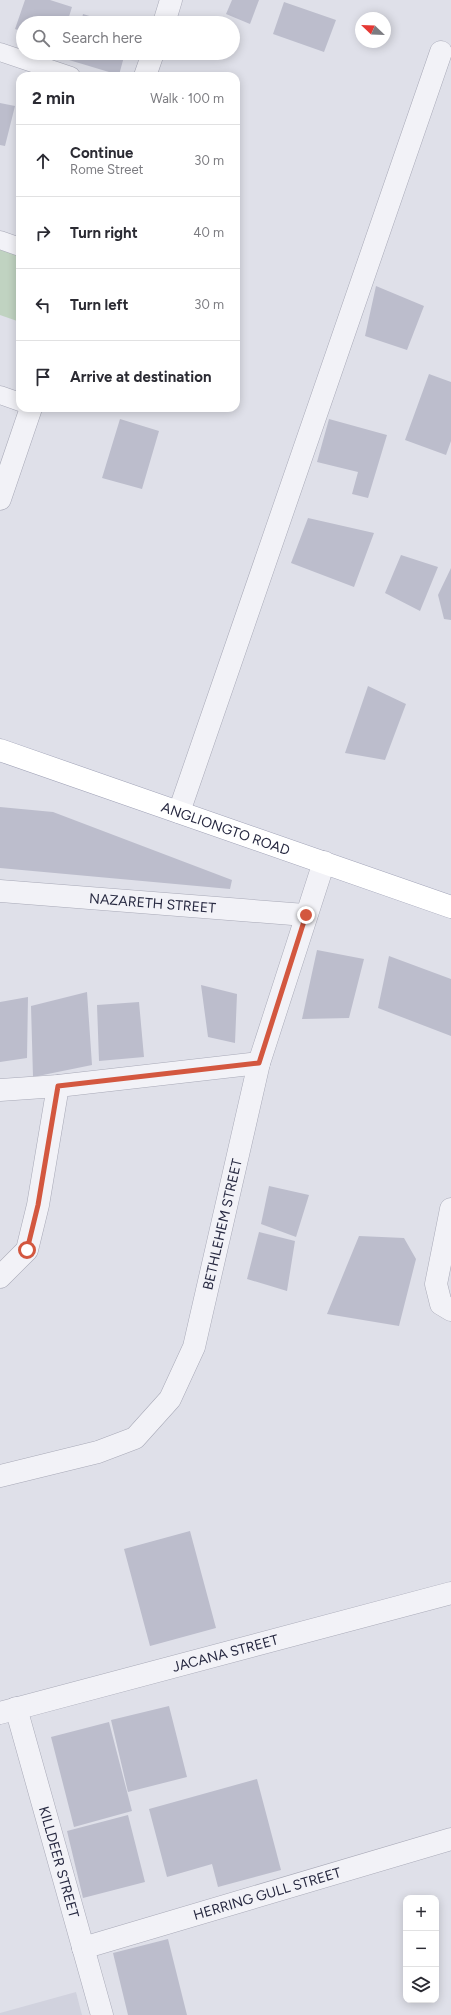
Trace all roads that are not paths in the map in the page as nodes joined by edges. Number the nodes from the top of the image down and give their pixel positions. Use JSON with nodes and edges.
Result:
{"nodes":[{"id":1,"x":171,"y":0,"type":"edge"},
{"id":2,"x":166,"y":16,"type":"edge"},
{"id":3,"x":0,"y":52,"type":"edge"},
{"id":4,"x":441,"y":52,"type":"dead end"},
{"id":5,"x":16,"y":57,"type":"edge"},
{"id":6,"x":24,"y":60,"type":"edge"},
{"id":7,"x":151,"y":60,"type":"edge"},
{"id":8,"x":59,"y":72,"type":"edge"},
{"id":9,"x":146,"y":72,"type":"edge"},
{"id":10,"x":0,"y":240,"type":"edge"},
{"id":11,"x":16,"y":246,"type":"edge"},
{"id":12,"x":0,"y":396,"type":"edge"},
{"id":13,"x":16,"y":401,"type":"edge"},
{"id":14,"x":30,"y":412,"type":"edge"},
{"id":15,"x":0,"y":499,"type":"edge"},
{"id":16,"x":0,"y":750,"type":"edge"},
{"id":17,"x":179,"y":812,"type":"junction"},
{"id":18,"x":324,"y":862,"type":"junction"},
{"id":19,"x":0,"y":891,"type":"edge"},
{"id":20,"x":451,"y":907,"type":"edge"},
{"id":21,"x":306,"y":915,"type":"junction"},
{"id":22,"x":259,"y":1063,"type":"junction"},
{"id":23,"x":58,"y":1086,"type":"junction"},
{"id":24,"x":0,"y":1090,"type":"edge"},
{"id":25,"x":451,"y":1209,"type":"edge"},
{"id":26,"x":0,"y":1277,"type":"edge"},
{"id":27,"x":451,"y":1310,"type":"edge"},
{"id":28,"x":0,"y":1476,"type":"edge"},
{"id":29,"x":451,"y":1594,"type":"edge"},
{"id":30,"x":8,"y":1711,"type":"edge"},
{"id":31,"x":451,"y":1839,"type":"edge"},
{"id":32,"x":83,"y":1948,"type":"junction"},
{"id":33,"x":102,"y":2015,"type":"edge"}],
"edges":[{"from":1,"to":2,"type":"street"},
{"from":3,"to":5,"type":"lane"},
{"from":4,"to":17,"type":"street"},
{"from":6,"to":8,"type":"lane"},
{"from":7,"to":9,"type":"street"},
{"from":10,"to":11,"type":"lane"},
{"from":12,"to":13,"type":"lane"},
{"from":14,"to":15,"type":"street"},
{"from":16,"to":17,"type":"main road","name":"ANGLIONGTO ROAD"},
{"from":17,"to":18,"type":"main road","name":"ANGLIONGTO ROAD"},
{"from":18,"to":20,"type":"main road","name":"ANGLIONGTO ROAD"},
{"from":18,"to":21,"type":"street","name":"BETHLEHEM STREET"},
{"from":19,"to":21,"type":"street","name":"NAZARETH STREET"},
{"from":21,"to":22,"type":"street","name":"BETHLEHEM STREET"},
{"from":22,"to":23,"type":"street"},
{"from":22,"to":28,"type":"street","name":"BETHLEHEM STREET"},
{"from":23,"to":24,"type":"street"},
{"from":23,"to":26,"type":"street"},
{"from":25,"to":27,"type":"street"},
{"from":29,"to":30,"type":"street","name":"JACANA STREET"},
{"from":30,"to":32,"type":"street","name":"KILLDEER STREET"},
{"from":31,"to":32,"type":"street","name":"HERRING GULL STREET"},
{"from":32,"to":33,"type":"street","name":"KILLDEER STREET"}]}
